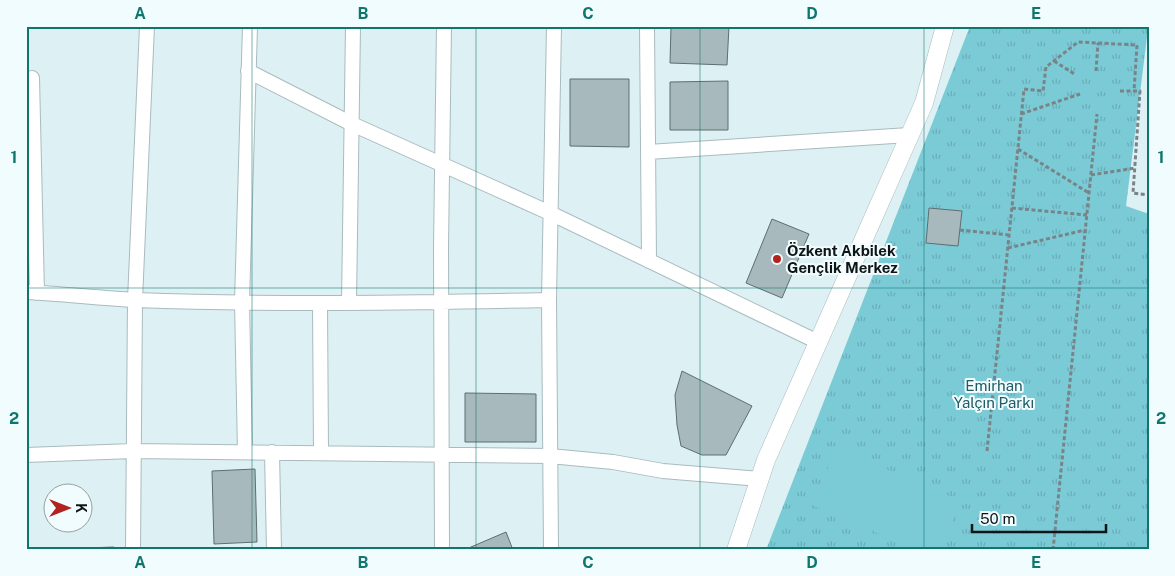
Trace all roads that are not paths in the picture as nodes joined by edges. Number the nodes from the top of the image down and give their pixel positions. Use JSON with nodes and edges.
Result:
{"nodes":[{"id":1,"x":147,"y":26,"type":"edge"},
{"id":2,"x":250,"y":26,"type":"edge"},
{"id":3,"x":353,"y":26,"type":"edge"},
{"id":4,"x":444,"y":26,"type":"edge"},
{"id":5,"x":554,"y":26,"type":"edge"},
{"id":6,"x":647,"y":26,"type":"edge"},
{"id":7,"x":945,"y":26,"type":"edge"},
{"id":8,"x":248,"y":70,"type":"junction"},
{"id":9,"x":32,"y":78,"type":"dead end"},
{"id":10,"x":352,"y":124,"type":"junction"},
{"id":11,"x":909,"y":135,"type":"junction"},
{"id":12,"x":648,"y":152,"type":"junction"},
{"id":13,"x":442,"y":165,"type":"junction"},
{"id":14,"x":550,"y":213,"type":"junction"},
{"id":15,"x":649,"y":261,"type":"junction"},
{"id":16,"x":32,"y":292,"type":"edge"},
{"id":17,"x":135,"y":300,"type":"junction"},
{"id":18,"x":548,"y":300,"type":"junction"},
{"id":19,"x":242,"y":302,"type":"junction"},
{"id":20,"x":441,"y":302,"type":"junction"},
{"id":21,"x":320,"y":303,"type":"junction"},
{"id":22,"x":349,"y":303,"type":"junction"},
{"id":23,"x":818,"y":342,"type":"junction"},
{"id":24,"x":132,"y":451,"type":"junction"},
{"id":25,"x":245,"y":452,"type":"junction"},
{"id":26,"x":272,"y":452,"type":"junction"},
{"id":27,"x":321,"y":453,"type":"junction"},
{"id":28,"x":442,"y":454,"type":"junction"},
{"id":29,"x":26,"y":455,"type":"edge"},
{"id":30,"x":550,"y":456,"type":"junction"},
{"id":31,"x":760,"y":479,"type":"junction"},
{"id":32,"x":133,"y":550,"type":"edge"},
{"id":33,"x":274,"y":550,"type":"edge"},
{"id":34,"x":442,"y":550,"type":"edge"},
{"id":35,"x":551,"y":550,"type":"edge"},
{"id":36,"x":736,"y":550,"type":"edge"}],
"edges":[{"from":1,"to":17,"type":"street"},
{"from":2,"to":8,"type":"street"},
{"from":3,"to":10,"type":"street"},
{"from":4,"to":13,"type":"street"},
{"from":5,"to":14,"type":"street"},
{"from":6,"to":12,"type":"street"},
{"from":7,"to":11,"type":"street"},
{"from":8,"to":10,"type":"street"},
{"from":8,"to":19,"type":"street"},
{"from":9,"to":16,"type":"street"},
{"from":10,"to":13,"type":"street"},
{"from":10,"to":22,"type":"street"},
{"from":11,"to":12,"type":"street"},
{"from":11,"to":23,"type":"street"},
{"from":12,"to":15,"type":"street"},
{"from":13,"to":14,"type":"street"},
{"from":13,"to":20,"type":"street"},
{"from":14,"to":15,"type":"street"},
{"from":14,"to":18,"type":"street"},
{"from":15,"to":23,"type":"street"},
{"from":16,"to":17,"type":"street"},
{"from":17,"to":19,"type":"street"},
{"from":17,"to":24,"type":"street"},
{"from":18,"to":20,"type":"street"},
{"from":18,"to":30,"type":"street"},
{"from":19,"to":21,"type":"street"},
{"from":19,"to":25,"type":"street"},
{"from":20,"to":22,"type":"street"},
{"from":20,"to":28,"type":"street"},
{"from":21,"to":22,"type":"street"},
{"from":21,"to":27,"type":"street"},
{"from":23,"to":31,"type":"street"},
{"from":24,"to":25,"type":"street"},
{"from":24,"to":29,"type":"street"},
{"from":24,"to":32,"type":"street"},
{"from":25,"to":26,"type":"street"},
{"from":26,"to":27,"type":"street"},
{"from":26,"to":33,"type":"street"},
{"from":27,"to":28,"type":"street"},
{"from":28,"to":30,"type":"street"},
{"from":28,"to":34,"type":"street"},
{"from":30,"to":31,"type":"street"},
{"from":30,"to":35,"type":"street"},
{"from":31,"to":36,"type":"street"}]}
